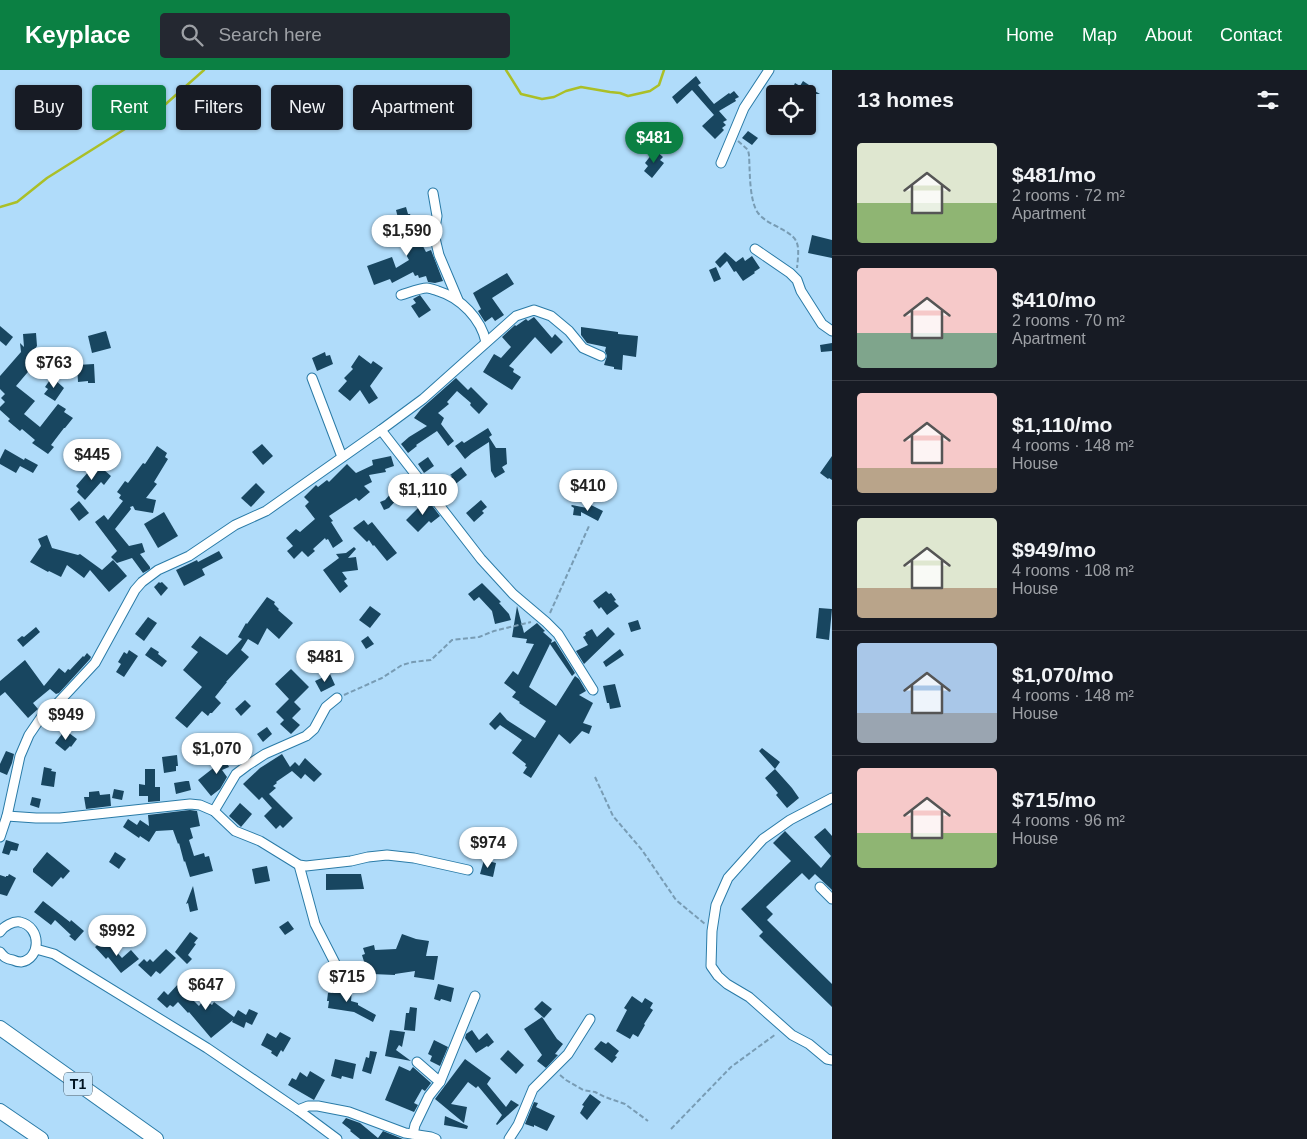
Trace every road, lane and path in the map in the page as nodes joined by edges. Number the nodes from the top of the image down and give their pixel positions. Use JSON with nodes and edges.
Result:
{"nodes":[{"id":1,"x":770,"y":70,"type":"edge"},
{"id":2,"x":732,"y":136,"type":"junction"},
{"id":3,"x":721,"y":163,"type":"dead end"},
{"id":4,"x":433,"y":193,"type":"dead end"},
{"id":5,"x":754,"y":249,"type":"dead end"},
{"id":6,"x":797,"y":280,"type":"junction"},
{"id":7,"x":401,"y":295,"type":"dead end"},
{"id":8,"x":458,"y":300,"type":"junction"},
{"id":9,"x":832,"y":331,"type":"edge"},
{"id":10,"x":486,"y":342,"type":"junction"},
{"id":11,"x":601,"y":356,"type":"dead end"},
{"id":12,"x":312,"y":378,"type":"dead end"},
{"id":13,"x":381,"y":430,"type":"junction"},
{"id":14,"x":342,"y":457,"type":"junction"},
{"id":15,"x":589,"y":526,"type":"dead end"},
{"id":16,"x":544,"y":620,"type":"junction"},
{"id":17,"x":593,"y":690,"type":"dead end"},
{"id":18,"x":337,"y":698,"type":"joint"},
{"id":19,"x":596,"y":777,"type":"dead end"},
{"id":20,"x":832,"y":798,"type":"edge"},
{"id":21,"x":214,"y":811,"type":"junction"},
{"id":22,"x":7,"y":816,"type":"junction"},
{"id":23,"x":0,"y":837,"type":"edge"},
{"id":24,"x":299,"y":864,"type":"junction"},
{"id":25,"x":468,"y":870,"type":"dead end"},
{"id":26,"x":820,"y":887,"type":"dead end"},
{"id":27,"x":832,"y":900,"type":"edge"},
{"id":28,"x":1,"y":927,"type":"edge"},
{"id":29,"x":712,"y":931,"type":"junction"},
{"id":30,"x":36,"y":949,"type":"junction"},
{"id":31,"x":2,"y":959,"type":"edge"},
{"id":32,"x":336,"y":967,"type":"dead end"},
{"id":33,"x":475,"y":996,"type":"dead end"},
{"id":34,"x":590,"y":1019,"type":"dead end"},
{"id":35,"x":2,"y":1028,"type":"edge"},
{"id":36,"x":784,"y":1028,"type":"junction"},
{"id":37,"x":830,"y":1061,"type":"edge"},
{"id":38,"x":417,"y":1062,"type":"dead end"},
{"id":39,"x":554,"y":1067,"type":"junction"},
{"id":40,"x":440,"y":1082,"type":"junction"},
{"id":41,"x":298,"y":1110,"type":"junction"},
{"id":42,"x":0,"y":1111,"type":"edge"},
{"id":43,"x":648,"y":1121,"type":"dead end"},
{"id":44,"x":670,"y":1129,"type":"dead end"},
{"id":45,"x":413,"y":1134,"type":"junction"},
{"id":46,"x":41,"y":1139,"type":"edge"},
{"id":47,"x":156,"y":1139,"type":"edge"},
{"id":48,"x":337,"y":1139,"type":"edge"},
{"id":49,"x":436,"y":1139,"type":"edge"},
{"id":50,"x":509,"y":1139,"type":"edge"}],
"edges":[{"from":1,"to":2,"type":"street"},
{"from":2,"to":3,"type":"street"},
{"from":2,"to":6,"type":"path"},
{"from":4,"to":8,"type":"street"},
{"from":5,"to":6,"type":"street"},
{"from":6,"to":9,"type":"street"},
{"from":7,"to":8,"type":"street"},
{"from":8,"to":10,"type":"street"},
{"from":10,"to":11,"type":"street"},
{"from":10,"to":13,"type":"street"},
{"from":12,"to":14,"type":"street"},
{"from":13,"to":14,"type":"street"},
{"from":13,"to":16,"type":"street"},
{"from":14,"to":22,"type":"street"},
{"from":15,"to":16,"type":"path"},
{"from":16,"to":17,"type":"street"},
{"from":16,"to":18,"type":"path"},
{"from":18,"to":21,"type":"street"},
{"from":19,"to":29,"type":"path"},
{"from":20,"to":29,"type":"street"},
{"from":21,"to":22,"type":"street"},
{"from":21,"to":24,"type":"street"},
{"from":22,"to":23,"type":"street"},
{"from":24,"to":25,"type":"street"},
{"from":24,"to":32,"type":"street"},
{"from":26,"to":27,"type":"street"},
{"from":28,"to":30,"type":"street"},
{"from":29,"to":36,"type":"street"},
{"from":30,"to":31,"type":"street"},
{"from":30,"to":41,"type":"street"},
{"from":33,"to":40,"type":"street"},
{"from":34,"to":39,"type":"street"},
{"from":35,"to":47,"type":"highway","number":"T1"},
{"from":36,"to":37,"type":"street"},
{"from":36,"to":44,"type":"path"},
{"from":38,"to":40,"type":"street"},
{"from":39,"to":43,"type":"path"},
{"from":39,"to":50,"type":"street"},
{"from":40,"to":45,"type":"street"},
{"from":41,"to":45,"type":"street"},
{"from":41,"to":48,"type":"street"},
{"from":42,"to":46,"type":"highway"},
{"from":45,"to":49,"type":"street"}]}
